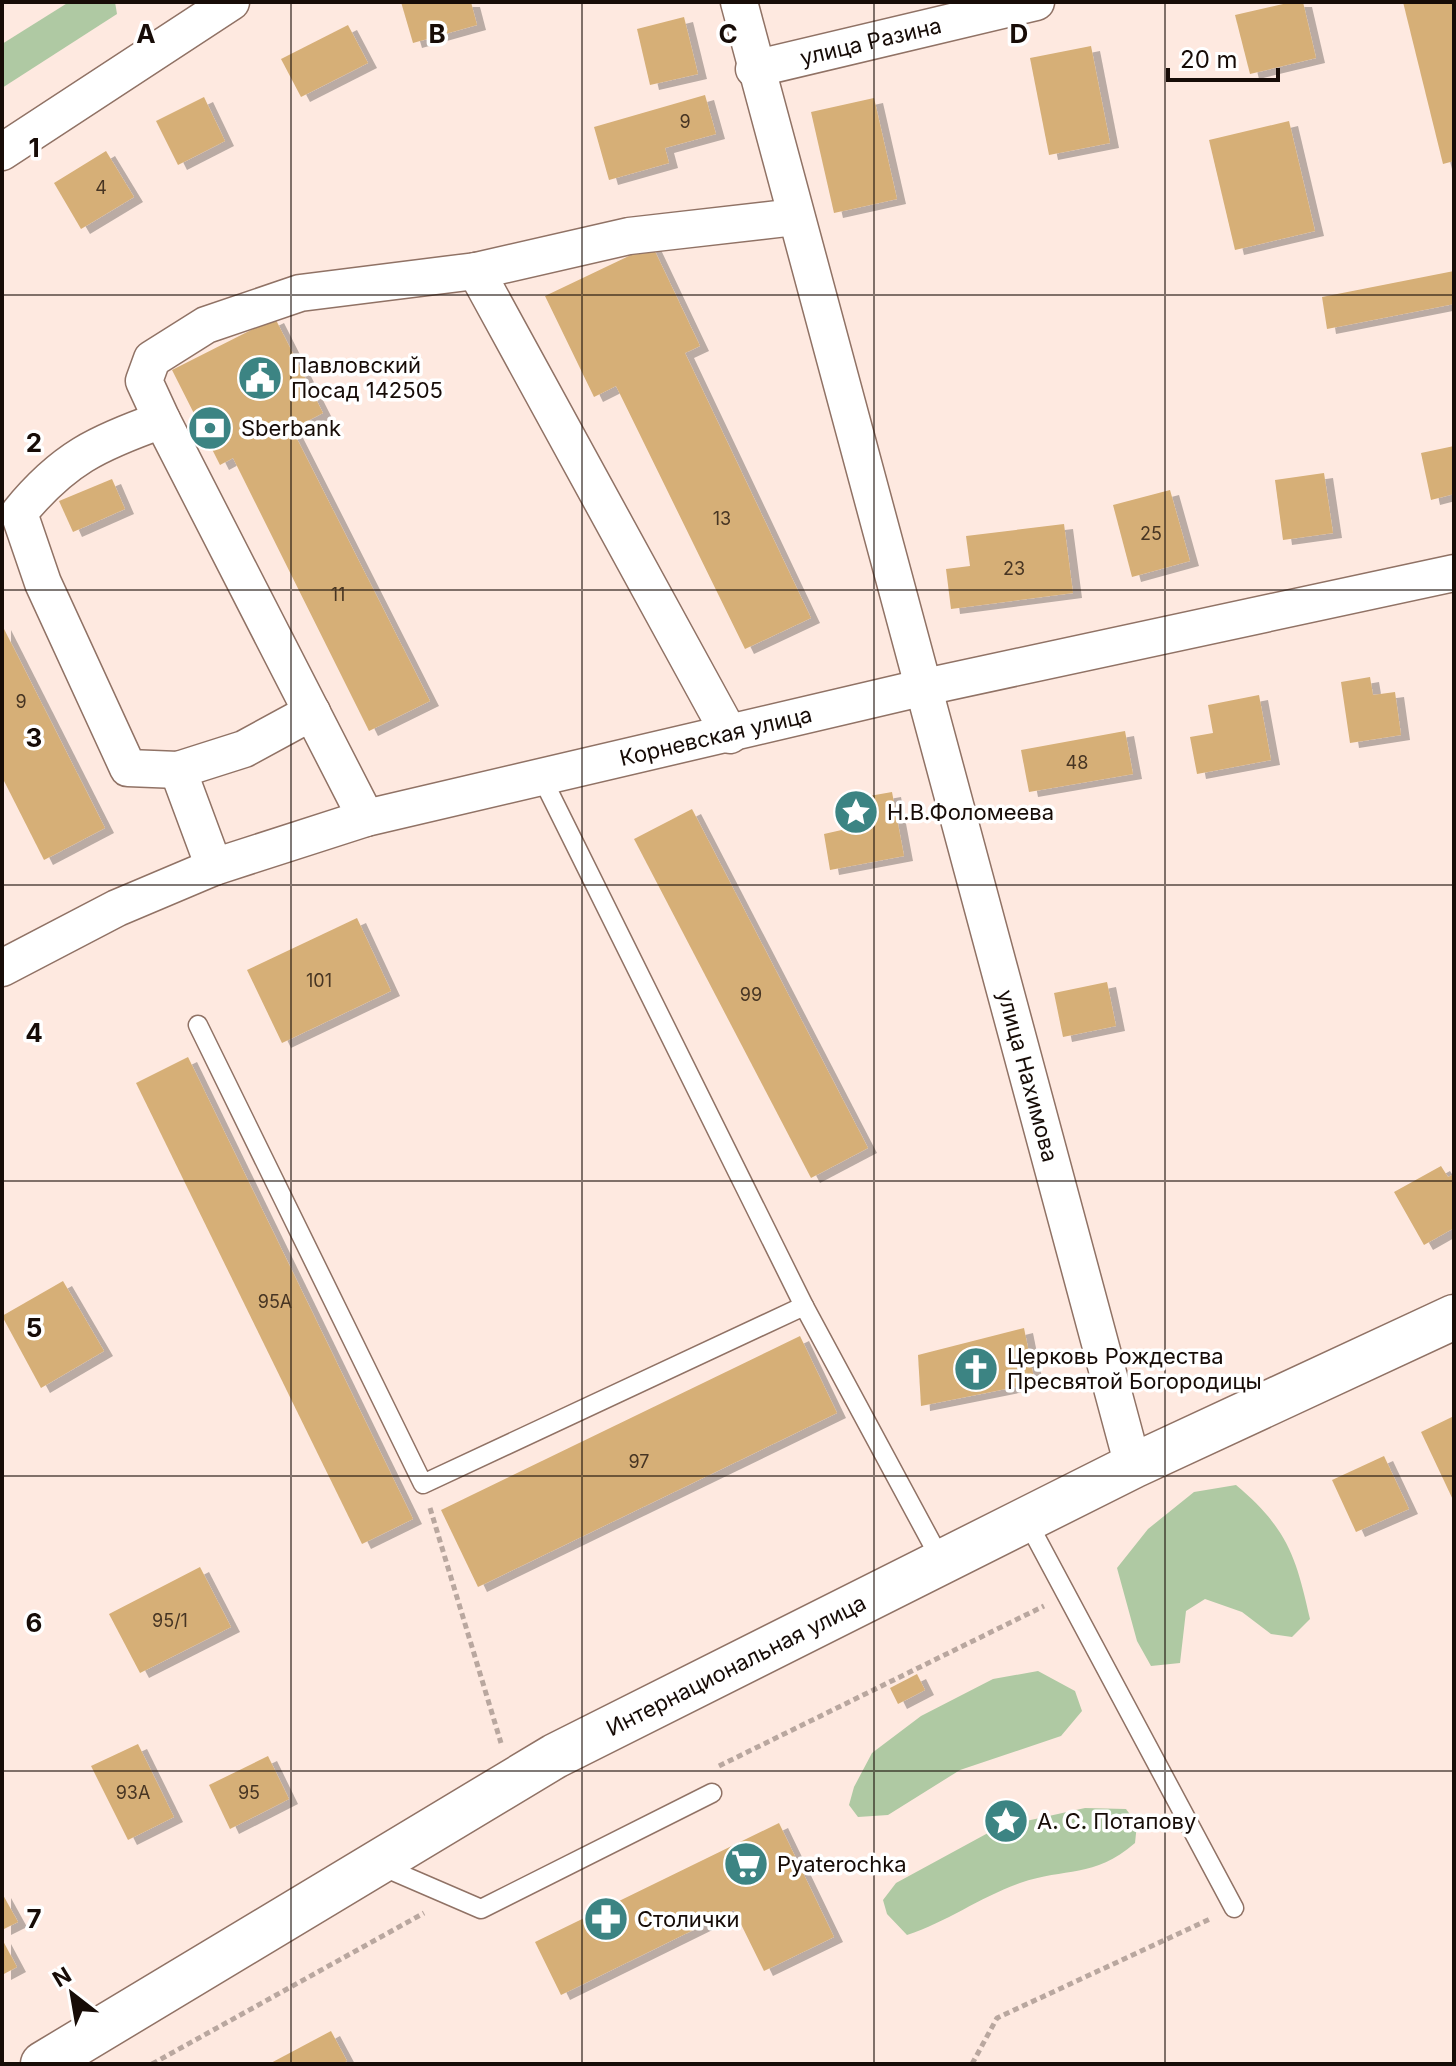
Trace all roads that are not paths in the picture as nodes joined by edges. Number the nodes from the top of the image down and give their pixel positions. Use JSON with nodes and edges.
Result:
{"nodes":[{"id":1,"x":231,"y":2,"type":"edge"},
{"id":2,"x":739,"y":2,"type":"edge"},
{"id":3,"x":1036,"y":2,"type":"edge"},
{"id":4,"x":754,"y":69,"type":"junction"},
{"id":5,"x":2,"y":152,"type":"edge"},
{"id":6,"x":795,"y":217,"type":"junction"},
{"id":7,"x":476,"y":271,"type":"junction"},
{"id":8,"x":162,"y":420,"type":"junction"},
{"id":9,"x":1454,"y":573,"type":"edge"},
{"id":10,"x":925,"y":687,"type":"junction"},
{"id":11,"x":312,"y":712,"type":"junction"},
{"id":12,"x":730,"y":735,"type":"junction"},
{"id":13,"x":178,"y":770,"type":"junction"},
{"id":14,"x":542,"y":778,"type":"junction"},
{"id":15,"x":366,"y":818,"type":"junction"},
{"id":16,"x":214,"y":867,"type":"junction"},
{"id":17,"x":2,"y":968,"type":"edge"},
{"id":18,"x":198,"y":1025,"type":"dead end"},
{"id":19,"x":804,"y":1306,"type":"junction"},
{"id":20,"x":1454,"y":1317,"type":"edge"},
{"id":21,"x":1133,"y":1466,"type":"junction"},
{"id":22,"x":1026,"y":1519,"type":"junction"},
{"id":23,"x":942,"y":1562,"type":"junction"},
{"id":24,"x":712,"y":1793,"type":"dead end"},
{"id":25,"x":376,"y":1863,"type":"junction"},
{"id":26,"x":1234,"y":1908,"type":"road end"},
{"id":27,"x":43,"y":2064,"type":"edge"}],
"edges":[{"from":1,"to":5,"type":"street"},
{"from":2,"to":4,"type":"street"},
{"from":3,"to":4,"type":"street","name":"улица Разина"},
{"from":4,"to":6,"type":"street","name":"улица Нахимова"},
{"from":6,"to":7,"type":"street"},
{"from":6,"to":10,"type":"street","name":"улица Нахимова"},
{"from":7,"to":8,"type":"street"},
{"from":7,"to":12,"type":"street"},
{"from":8,"to":11,"type":"street"},
{"from":8,"to":13,"type":"street"},
{"from":9,"to":10,"type":"street","name":"Корневская улица"},
{"from":10,"to":12,"type":"street","name":"Корневская улица"},
{"from":10,"to":21,"type":"street","name":"улица Нахимова"},
{"from":11,"to":13,"type":"street"},
{"from":11,"to":15,"type":"street"},
{"from":12,"to":14,"type":"street","name":"Корневская улица"},
{"from":13,"to":16,"type":"street"},
{"from":14,"to":15,"type":"street","name":"Корневская улица"},
{"from":14,"to":19,"type":"lane"},
{"from":15,"to":16,"type":"street","name":"Корневская улица"},
{"from":16,"to":17,"type":"street","name":"Корневская улица"},
{"from":18,"to":19,"type":"lane"},
{"from":19,"to":23,"type":"lane"},
{"from":20,"to":21,"type":"street","name":"Интернациональная улица"},
{"from":21,"to":22,"type":"street","name":"Интернациональная улица"},
{"from":22,"to":23,"type":"street","name":"Интернациональная улица"},
{"from":22,"to":26,"type":"lane"},
{"from":23,"to":25,"type":"street","name":"Интернациональная улица"},
{"from":24,"to":25,"type":"lane"},
{"from":25,"to":27,"type":"street","name":"Интернациональная улица"}]}
